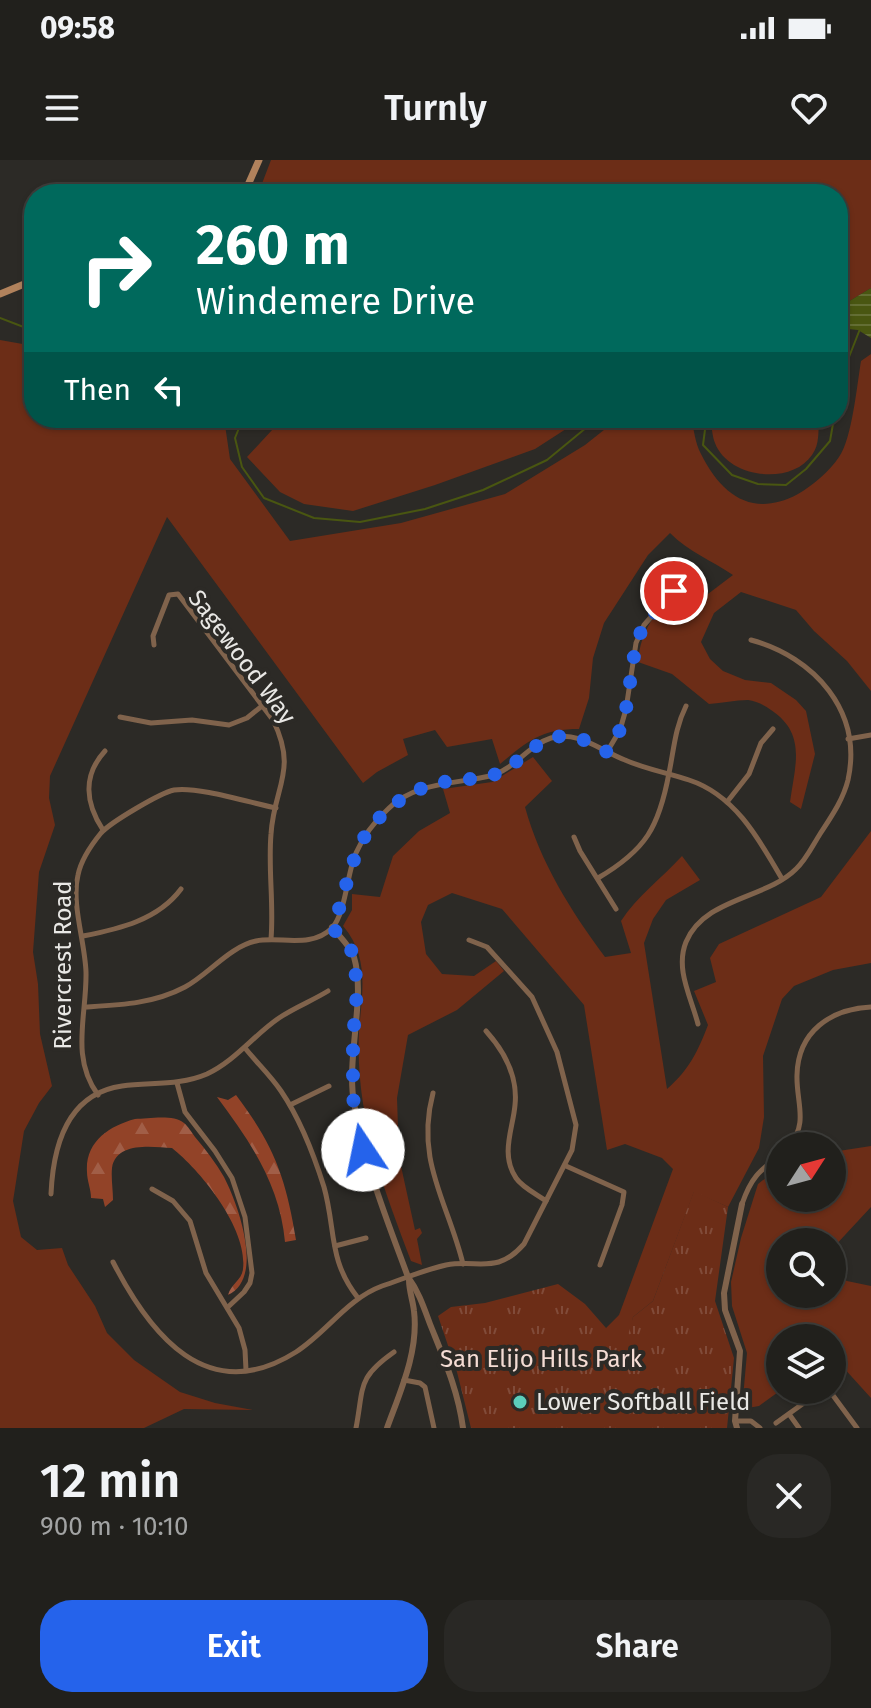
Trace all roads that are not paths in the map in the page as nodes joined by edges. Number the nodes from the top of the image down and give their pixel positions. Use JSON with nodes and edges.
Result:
{"nodes":[{"id":1,"x":259,"y":160,"type":"edge"},
{"id":2,"x":248,"y":184,"type":"edge"},
{"id":3,"x":24,"y":284,"type":"edge"},
{"id":4,"x":0,"y":294,"type":"edge"},
{"id":5,"x":674,"y":591,"type":"dead end"},
{"id":6,"x":751,"y":640,"type":"dead end"},
{"id":7,"x":154,"y":645,"type":"dead end"},
{"id":8,"x":262,"y":706,"type":"junction"},
{"id":9,"x":686,"y":706,"type":"dead end"},
{"id":10,"x":120,"y":717,"type":"dead end"},
{"id":11,"x":773,"y":729,"type":"dead end"},
{"id":12,"x":871,"y":735,"type":"edge"},
{"id":13,"x":848,"y":739,"type":"junction"},
{"id":14,"x":105,"y":751,"type":"dead end"},
{"id":15,"x":607,"y":752,"type":"junction"},
{"id":16,"x":669,"y":774,"type":"junction"},
{"id":17,"x":727,"y":802,"type":"junction"},
{"id":18,"x":276,"y":808,"type":"junction"},
{"id":19,"x":103,"y":830,"type":"junction"},
{"id":20,"x":574,"y":837,"type":"dead end"},
{"id":21,"x":598,"y":878,"type":"junction"},
{"id":22,"x":782,"y":879,"type":"junction"},
{"id":23,"x":181,"y":889,"type":"dead end"},
{"id":24,"x":616,"y":909,"type":"dead end"},
{"id":25,"x":332,"y":927,"type":"junction"},
{"id":26,"x":83,"y":936,"type":"junction"},
{"id":27,"x":271,"y":939,"type":"junction"},
{"id":28,"x":469,"y":940,"type":"dead end"},
{"id":29,"x":328,"y":991,"type":"dead end"},
{"id":30,"x":85,"y":1007,"type":"junction"},
{"id":31,"x":871,"y":1007,"type":"edge"},
{"id":32,"x":698,"y":1024,"type":"dead end"},
{"id":33,"x":486,"y":1031,"type":"dead end"},
{"id":34,"x":245,"y":1048,"type":"junction"},
{"id":35,"x":177,"y":1083,"type":"junction"},
{"id":36,"x":329,"y":1086,"type":"dead end"},
{"id":37,"x":433,"y":1093,"type":"dead end"},
{"id":38,"x":98,"y":1095,"type":"junction"},
{"id":39,"x":290,"y":1105,"type":"junction"},
{"id":40,"x":798,"y":1132,"type":"edge"},
{"id":41,"x":566,"y":1166,"type":"junction"},
{"id":42,"x":766,"y":1166,"type":"edge"},
{"id":43,"x":152,"y":1189,"type":"dead end"},
{"id":44,"x":51,"y":1194,"type":"dead end"},
{"id":45,"x":546,"y":1201,"type":"junction"},
{"id":46,"x":742,"y":1204,"type":"joint"},
{"id":47,"x":366,"y":1238,"type":"dead end"},
{"id":48,"x":335,"y":1246,"type":"junction"},
{"id":49,"x":113,"y":1262,"type":"dead end"},
{"id":50,"x":463,"y":1264,"type":"junction"},
{"id":51,"x":600,"y":1265,"type":"dead end"},
{"id":52,"x":408,"y":1277,"type":"junction"},
{"id":53,"x":358,"y":1298,"type":"junction"},
{"id":54,"x":228,"y":1307,"type":"junction"},
{"id":55,"x":394,"y":1352,"type":"dead end"},
{"id":56,"x":246,"y":1370,"type":"junction"},
{"id":57,"x":404,"y":1380,"type":"junction"},
{"id":58,"x":803,"y":1404,"type":"edge"},
{"id":59,"x":839,"y":1404,"type":"edge"},
{"id":60,"x":789,"y":1414,"type":"junction"},
{"id":61,"x":776,"y":1423,"type":"dead end"},
{"id":62,"x":736,"y":1425,"type":"edge"},
{"id":63,"x":356,"y":1428,"type":"edge"},
{"id":64,"x":387,"y":1428,"type":"edge"},
{"id":65,"x":434,"y":1428,"type":"edge"},
{"id":66,"x":463,"y":1428,"type":"edge"},
{"id":67,"x":760,"y":1428,"type":"edge"},
{"id":68,"x":799,"y":1428,"type":"edge"},
{"id":69,"x":857,"y":1428,"type":"edge"}],
"edges":[{"from":1,"to":2,"type":"main road"},
{"from":3,"to":4,"type":"main road"},
{"from":5,"to":15,"type":"street"},
{"from":6,"to":13,"type":"street"},
{"from":7,"to":8,"type":"street","name":"Sagewood Way"},
{"from":8,"to":10,"type":"street"},
{"from":8,"to":18,"type":"street","name":"Sagewood Way"},
{"from":9,"to":16,"type":"street"},
{"from":11,"to":17,"type":"street"},
{"from":12,"to":13,"type":"street"},
{"from":13,"to":22,"type":"street"},
{"from":14,"to":19,"type":"street"},
{"from":15,"to":16,"type":"street"},
{"from":15,"to":25,"type":"street"},
{"from":16,"to":17,"type":"street"},
{"from":16,"to":21,"type":"street"},
{"from":17,"to":22,"type":"street"},
{"from":18,"to":19,"type":"street","name":"Rivercrest Road"},
{"from":18,"to":27,"type":"street","name":"Sagewood Way"},
{"from":19,"to":26,"type":"street","name":"Rivercrest Road"},
{"from":20,"to":21,"type":"street"},
{"from":21,"to":24,"type":"street"},
{"from":22,"to":32,"type":"street"},
{"from":23,"to":26,"type":"street"},
{"from":25,"to":27,"type":"street"},
{"from":25,"to":52,"type":"street"},
{"from":26,"to":30,"type":"street","name":"Rivercrest Road"},
{"from":27,"to":30,"type":"street"},
{"from":28,"to":41,"type":"street"},
{"from":29,"to":34,"type":"street"},
{"from":30,"to":38,"type":"street","name":"Rivercrest Road"},
{"from":31,"to":40,"type":"street"},
{"from":33,"to":45,"type":"street"},
{"from":34,"to":35,"type":"street"},
{"from":34,"to":39,"type":"street"},
{"from":35,"to":38,"type":"street"},
{"from":35,"to":54,"type":"street"},
{"from":36,"to":39,"type":"street"},
{"from":37,"to":50,"type":"street"},
{"from":38,"to":44,"type":"street"},
{"from":39,"to":48,"type":"street"},
{"from":41,"to":45,"type":"street"},
{"from":41,"to":51,"type":"street"},
{"from":42,"to":46,"type":"street"},
{"from":43,"to":54,"type":"street"},
{"from":45,"to":50,"type":"street"},
{"from":46,"to":62,"type":"street"},
{"from":47,"to":48,"type":"street"},
{"from":48,"to":53,"type":"street"},
{"from":49,"to":56,"type":"street"},
{"from":50,"to":52,"type":"street"},
{"from":52,"to":53,"type":"street"},
{"from":52,"to":57,"type":"street"},
{"from":52,"to":66,"type":"street"},
{"from":53,"to":56,"type":"street"},
{"from":54,"to":56,"type":"street"},
{"from":55,"to":63,"type":"street"},
{"from":57,"to":64,"type":"street"},
{"from":57,"to":65,"type":"street"},
{"from":58,"to":60,"type":"street"},
{"from":59,"to":69,"type":"street"},
{"from":60,"to":61,"type":"street"},
{"from":60,"to":68,"type":"street"},
{"from":62,"to":67,"type":"street"}]}
